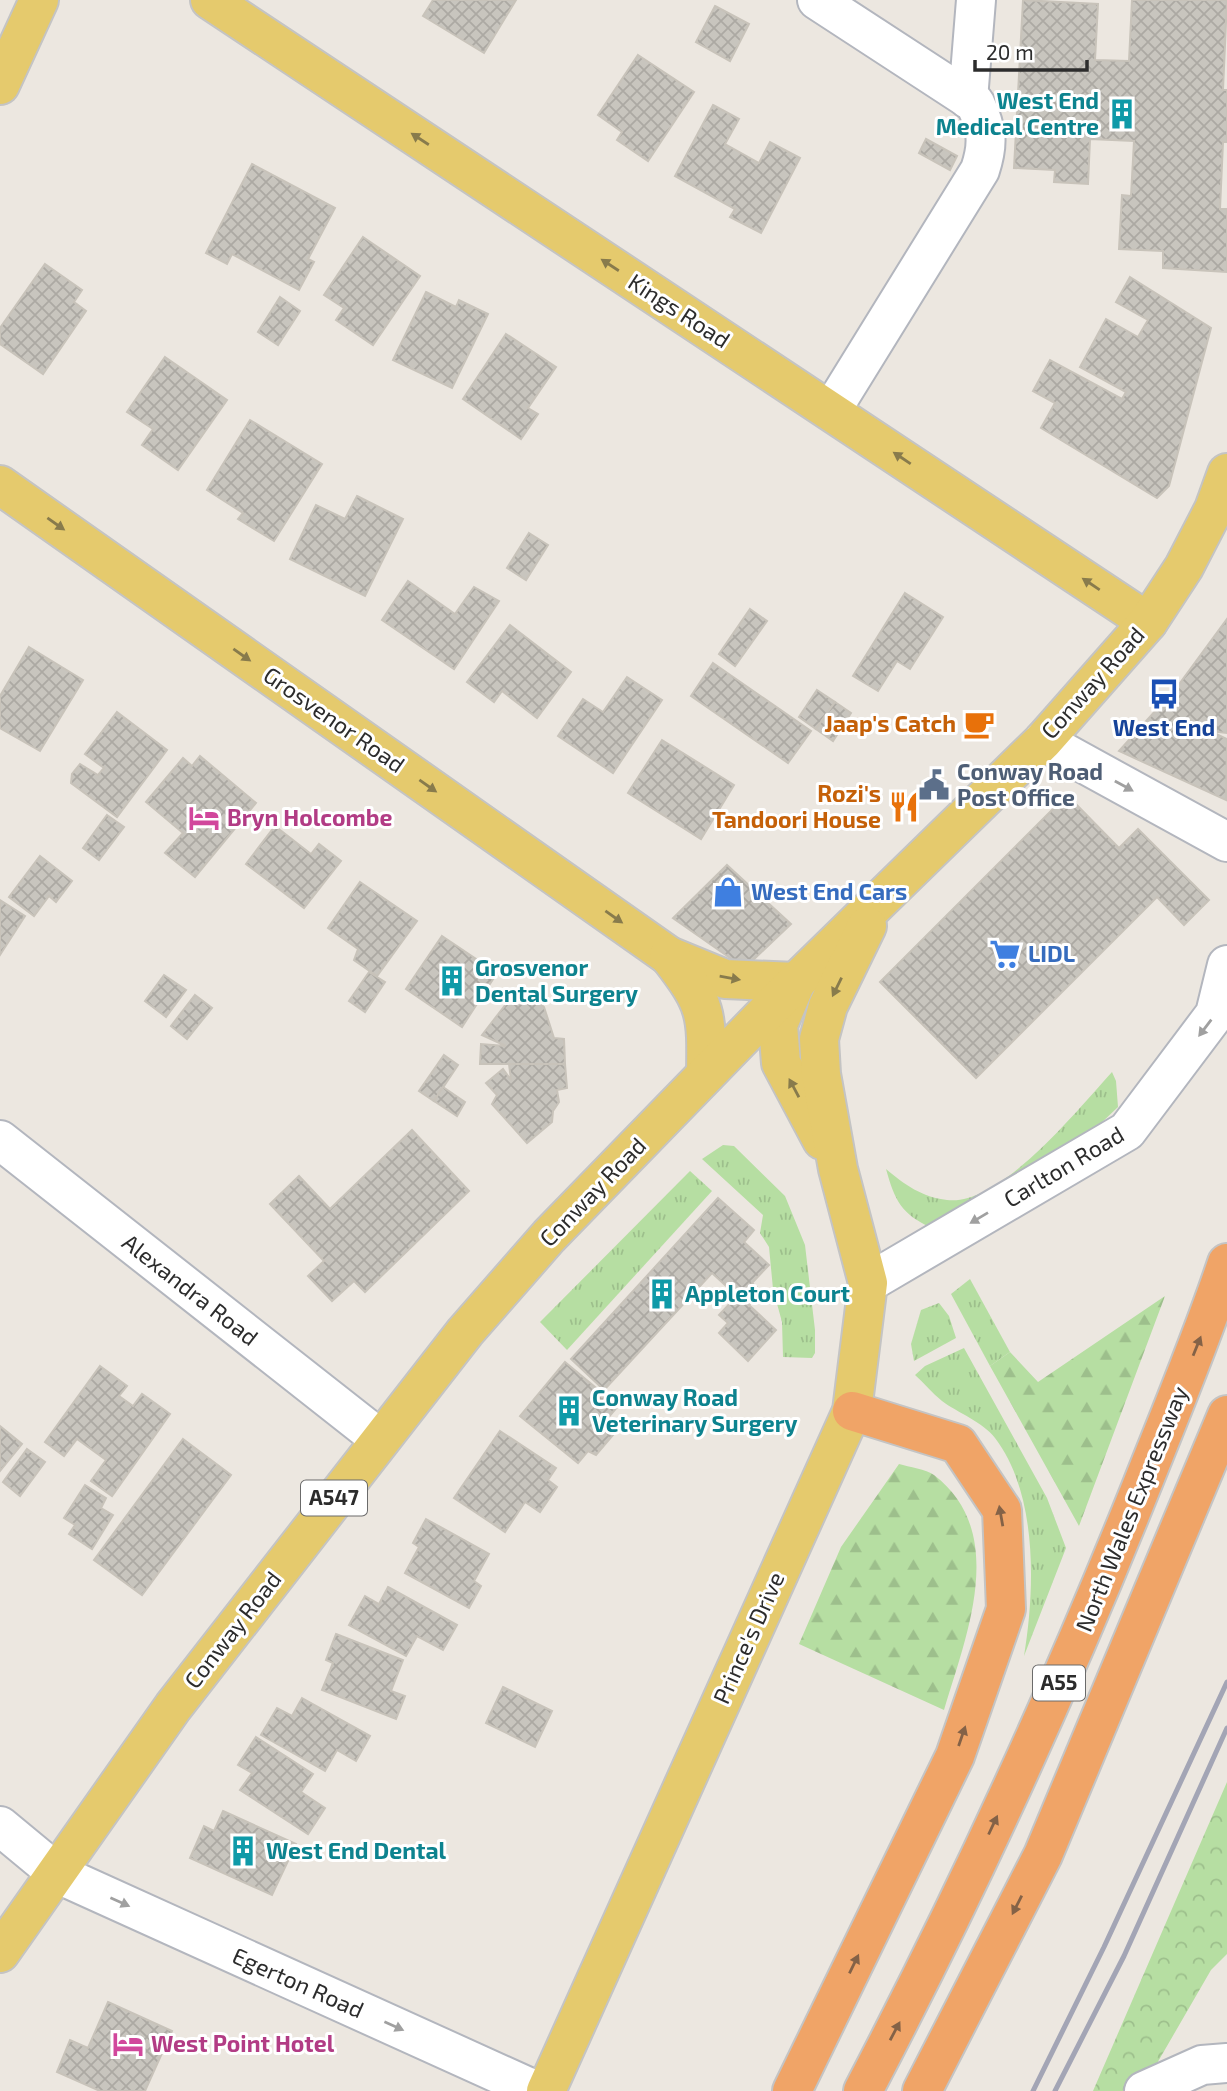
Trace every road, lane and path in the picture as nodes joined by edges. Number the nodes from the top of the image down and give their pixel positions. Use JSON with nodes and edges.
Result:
{"nodes":[{"id":1,"x":39,"y":0,"type":"edge"},
{"id":2,"x":210,"y":0,"type":"edge"},
{"id":3,"x":976,"y":0,"type":"edge"},
{"id":4,"x":824,"y":2,"type":"edge"},
{"id":5,"x":0,"y":85,"type":"edge"},
{"id":6,"x":968,"y":99,"type":"junction"},
{"id":7,"x":831,"y":411,"type":"junction"},
{"id":8,"x":1227,"y":473,"type":"edge"},
{"id":9,"x":0,"y":485,"type":"edge"},
{"id":10,"x":1148,"y":622,"type":"junction"},
{"id":11,"x":1042,"y":741,"type":"junction"},
{"id":12,"x":1227,"y":842,"type":"edge"},
{"id":13,"x":877,"y":904,"type":"junction"},
{"id":14,"x":669,"y":956,"type":"junction"},
{"id":15,"x":1227,"y":965,"type":"edge"},
{"id":16,"x":796,"y":982,"type":"junction"},
{"id":17,"x":706,"y":1074,"type":"junction"},
{"id":18,"x":0,"y":1140,"type":"edge"},
{"id":19,"x":838,"y":1169,"type":"junction"},
{"id":20,"x":1227,"y":1263,"type":"edge"},
{"id":21,"x":868,"y":1283,"type":"junction"},
{"id":22,"x":852,"y":1411,"type":"junction"},
{"id":23,"x":1227,"y":1415,"type":"edge"},
{"id":24,"x":380,"y":1439,"type":"junction"},
{"id":25,"x":1227,"y":1466,"type":"edge"},
{"id":26,"x":0,"y":1826,"type":"edge"},
{"id":27,"x":1043,"y":1855,"type":"junction"},
{"id":28,"x":58,"y":1874,"type":"junction"},
{"id":29,"x":0,"y":1953,"type":"edge"},
{"id":30,"x":1227,"y":2063,"type":"edge"},
{"id":31,"x":537,"y":2091,"type":"edge"},
{"id":32,"x":546,"y":2091,"type":"edge"},
{"id":33,"x":792,"y":2091,"type":"edge"},
{"id":34,"x":863,"y":2091,"type":"edge"},
{"id":35,"x":922,"y":2091,"type":"edge"},
{"id":36,"x":1144,"y":2091,"type":"edge"}],
"edges":[{"from":1,"to":5,"type":"main road"},
{"from":7,"to":2,"type":"main road","name":"Kings Road","one_way":true},
{"from":3,"to":6,"type":"street"},
{"from":4,"to":6,"type":"street"},
{"from":6,"to":7,"type":"street"},
{"from":10,"to":7,"type":"main road","name":"Kings Road","one_way":true},
{"from":8,"to":10,"type":"main road","name":"Conway Road","number":"A547"},
{"from":9,"to":14,"type":"main road","name":"Grosvenor Road","one_way":true},
{"from":10,"to":11,"type":"main road","name":"Conway Road","number":"A547"},
{"from":11,"to":12,"type":"street","one_way":true},
{"from":11,"to":13,"type":"main road","name":"Conway Road","number":"A547"},
{"from":13,"to":16,"type":"main road","name":"Conway Road","number":"A547"},
{"from":13,"to":19,"type":"main road","name":"Prince's Drive","one_way":true},
{"from":14,"to":16,"type":"main road","name":"Grosvenor Road","one_way":true},
{"from":14,"to":17,"type":"main road","name":"Grosvenor Road"},
{"from":15,"to":21,"type":"street","name":"Carlton Road","one_way":true},
{"from":16,"to":17,"type":"main road","name":"Conway Road","number":"A547"},
{"from":19,"to":16,"type":"main road","name":"Prince's Drive","one_way":true},
{"from":17,"to":24,"type":"main road","name":"Conway Road","number":"A547"},
{"from":18,"to":24,"type":"street","name":"Alexandra Road"},
{"from":19,"to":21,"type":"main road","name":"Prince's Drive"},
{"from":34,"to":20,"type":"highway","name":"North Wales Expressway","number":"A55","one_way":true},
{"from":21,"to":22,"type":"main road","name":"Prince's Drive"},
{"from":22,"to":32,"type":"main road","name":"Prince's Drive"},
{"from":33,"to":22,"type":"highway","one_way":true},
{"from":23,"to":27,"type":"highway","number":"A55"},
{"from":24,"to":28,"type":"main road","name":"Conway Road","number":"A547"},
{"from":25,"to":27,"type":"highway"},
{"from":26,"to":28,"type":"street","name":"Egerton Road"},
{"from":27,"to":35,"type":"highway","number":"A55","one_way":true},
{"from":28,"to":29,"type":"main road","name":"Conway Road","number":"A547"},
{"from":28,"to":31,"type":"street","name":"Egerton Road","one_way":true},
{"from":30,"to":36,"type":"street"}]}
